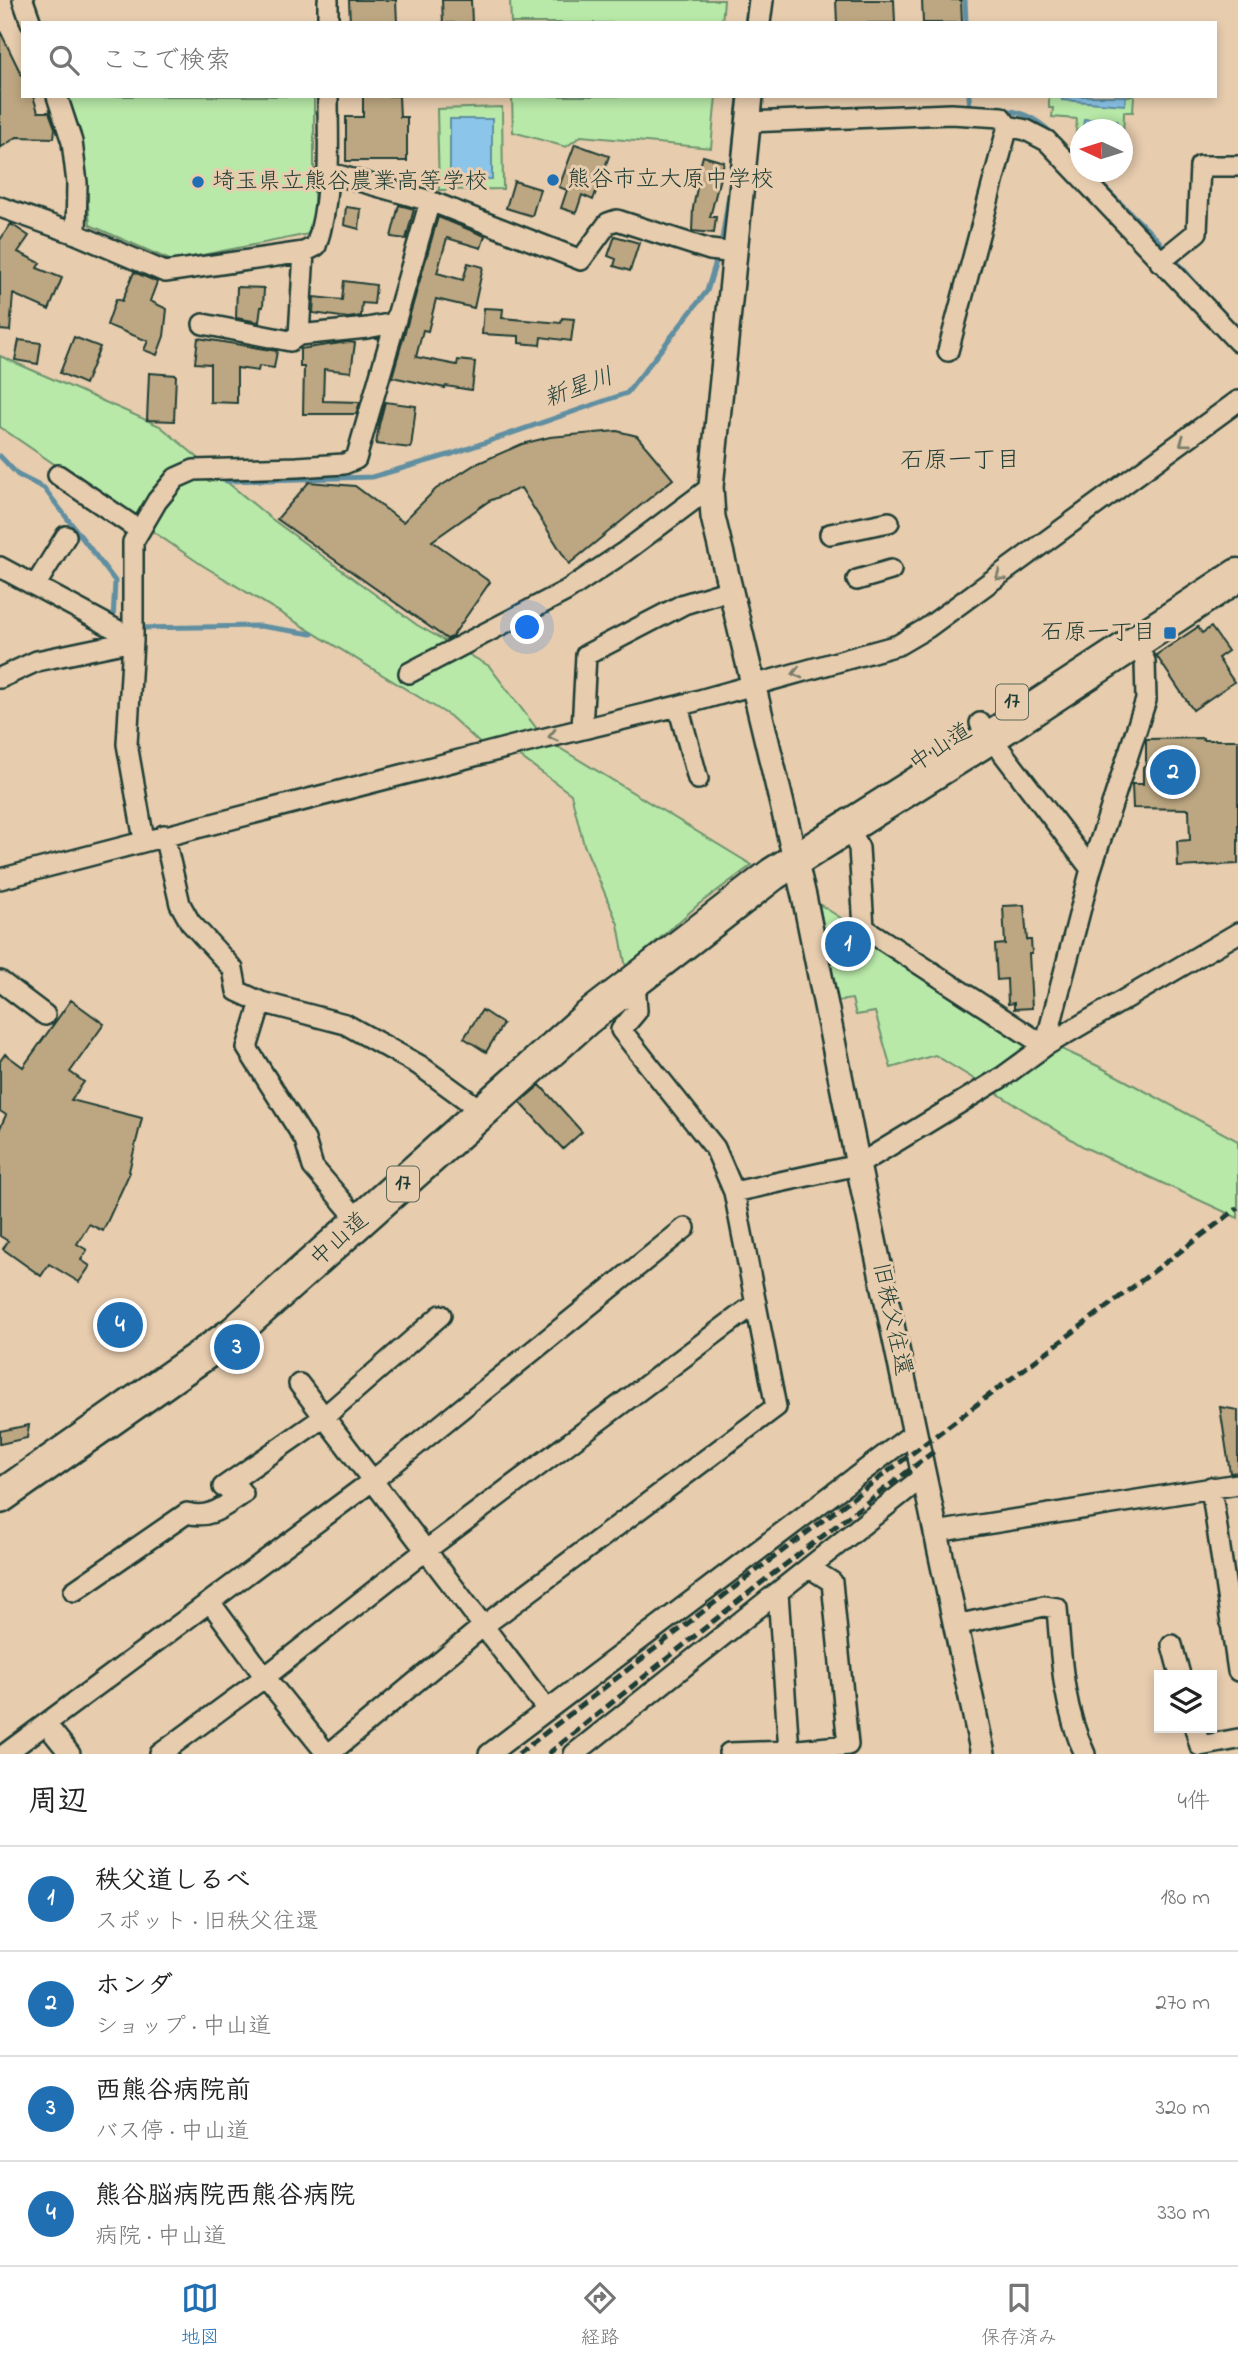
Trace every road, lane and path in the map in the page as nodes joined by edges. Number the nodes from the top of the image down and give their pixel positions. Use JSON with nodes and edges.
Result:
{"nodes":[{"id":1,"x":23,"y":0,"type":"edge"},
{"id":2,"x":328,"y":0,"type":"edge"},
{"id":3,"x":761,"y":0,"type":"edge"},
{"id":4,"x":31,"y":21,"type":"edge"},
{"id":5,"x":328,"y":21,"type":"edge"},
{"id":6,"x":758,"y":21,"type":"edge"},
{"id":7,"x":58,"y":98,"type":"edge"},
{"id":8,"x":328,"y":98,"type":"edge"},
{"id":9,"x":750,"y":111,"type":"edge"},
{"id":10,"x":1008,"y":126,"type":"junction"},
{"id":11,"x":1238,"y":166,"type":"edge"},
{"id":12,"x":327,"y":172,"type":"junction"},
{"id":13,"x":430,"y":201,"type":"junction"},
{"id":14,"x":0,"y":207,"type":"edge"},
{"id":15,"x":76,"y":233,"type":"junction"},
{"id":16,"x":303,"y":252,"type":"junction"},
{"id":17,"x":733,"y":253,"type":"junction"},
{"id":18,"x":1160,"y":262,"type":"junction"},
{"id":19,"x":394,"y":323,"type":"junction"},
{"id":20,"x":204,"y":324,"type":"dead end"},
{"id":21,"x":299,"y":335,"type":"junction"},
{"id":22,"x":1238,"y":342,"type":"edge"},
{"id":23,"x":948,"y":351,"type":"dead end"},
{"id":24,"x":1238,"y":401,"type":"edge"},
{"id":25,"x":58,"y":475,"type":"dead end"},
{"id":26,"x":711,"y":487,"type":"junction"},
{"id":27,"x":888,"y":522,"type":"dead end"},
{"id":28,"x":139,"y":530,"type":"junction"},
{"id":29,"x":830,"y":534,"type":"dead end"},
{"id":30,"x":66,"y":536,"type":"dead end"},
{"id":31,"x":1238,"y":554,"type":"edge"},
{"id":32,"x":0,"y":567,"type":"edge"},
{"id":33,"x":891,"y":570,"type":"dead end"},
{"id":34,"x":1238,"y":575,"type":"edge"},
{"id":35,"x":857,"y":580,"type":"dead end"},
{"id":36,"x":35,"y":586,"type":"junction"},
{"id":37,"x":730,"y":590,"type":"junction"},
{"id":38,"x":132,"y":633,"type":"junction"},
{"id":39,"x":1135,"y":643,"type":"junction"},
{"id":40,"x":410,"y":673,"type":"dead end"},
{"id":41,"x":0,"y":678,"type":"edge"},
{"id":42,"x":753,"y":685,"type":"junction"},
{"id":43,"x":677,"y":706,"type":"junction"},
{"id":44,"x":582,"y":729,"type":"junction"},
{"id":45,"x":984,"y":731,"type":"junction"},
{"id":46,"x":698,"y":779,"type":"dead end"},
{"id":47,"x":848,"y":826,"type":"junction"},
{"id":48,"x":164,"y":835,"type":"junction"},
{"id":49,"x":144,"y":841,"type":"junction"},
{"id":50,"x":1091,"y":869,"type":"junction"},
{"id":51,"x":798,"y":871,"type":"junction"},
{"id":52,"x":0,"y":879,"type":"edge"},
{"id":53,"x":1238,"y":933,"type":"edge"},
{"id":54,"x":0,"y":981,"type":"edge"},
{"id":55,"x":628,"y":985,"type":"junction"},
{"id":56,"x":261,"y":1002,"type":"junction"},
{"id":57,"x":45,"y":1015,"type":"dead end"},
{"id":58,"x":1045,"y":1046,"type":"junction"},
{"id":59,"x":482,"y":1111,"type":"junction"},
{"id":60,"x":858,"y":1166,"type":"junction"},
{"id":61,"x":734,"y":1192,"type":"junction"},
{"id":62,"x":360,"y":1222,"type":"junction"},
{"id":63,"x":685,"y":1228,"type":"dead end"},
{"id":64,"x":756,"y":1303,"type":"junction"},
{"id":65,"x":441,"y":1315,"type":"dead end"},
{"id":66,"x":299,"y":1384,"type":"dead end"},
{"id":67,"x":324,"y":1417,"type":"junction"},
{"id":68,"x":915,"y":1432,"type":"junction"},
{"id":69,"x":924,"y":1476,"type":"junction"},
{"id":70,"x":372,"y":1481,"type":"junction"},
{"id":71,"x":1238,"y":1484,"type":"edge"},
{"id":72,"x":1211,"y":1487,"type":"junction"},
{"id":73,"x":0,"y":1497,"type":"edge"},
{"id":74,"x":936,"y":1532,"type":"junction"},
{"id":75,"x":425,"y":1551,"type":"junction"},
{"id":76,"x":810,"y":1568,"type":"junction"},
{"id":77,"x":708,"y":1574,"type":"dead end"},
{"id":78,"x":74,"y":1591,"type":"dead end"},
{"id":79,"x":778,"y":1593,"type":"junction"},
{"id":80,"x":210,"y":1602,"type":"junction"},
{"id":81,"x":956,"y":1626,"type":"junction"},
{"id":82,"x":482,"y":1627,"type":"junction"},
{"id":83,"x":1172,"y":1645,"type":"dead end"},
{"id":84,"x":1179,"y":1670,"type":"edge"},
{"id":85,"x":1238,"y":1671,"type":"edge"},
{"id":86,"x":265,"y":1676,"type":"junction"},
{"id":87,"x":541,"y":1703,"type":"junction"},
{"id":88,"x":46,"y":1724,"type":"junction"},
{"id":89,"x":1196,"y":1733,"type":"edge"},
{"id":90,"x":1238,"y":1739,"type":"edge"},
{"id":91,"x":729,"y":1753,"type":"edge"},
{"id":92,"x":789,"y":1753,"type":"edge"},
{"id":93,"x":5,"y":1754,"type":"edge"},
{"id":94,"x":69,"y":1754,"type":"edge"},
{"id":95,"x":160,"y":1754,"type":"edge"},
{"id":96,"x":328,"y":1754,"type":"edge"},
{"id":97,"x":470,"y":1754,"type":"edge"},
{"id":98,"x":489,"y":1754,"type":"edge"},
{"id":99,"x":574,"y":1754,"type":"edge"},
{"id":100,"x":983,"y":1754,"type":"edge"},
{"id":101,"x":1085,"y":1754,"type":"edge"}],
"edges":[{"from":1,"to":4,"type":"street"},
{"from":2,"to":5,"type":"street"},
{"from":3,"to":6,"type":"street"},
{"from":7,"to":15,"type":"street"},
{"from":8,"to":12,"type":"street"},
{"from":9,"to":10,"type":"street"},
{"from":9,"to":17,"type":"street","name":"旧秩父往還"},
{"from":10,"to":18,"type":"street"},
{"from":10,"to":23,"type":"street"},
{"from":11,"to":18,"type":"street"},
{"from":12,"to":13,"type":"street"},
{"from":12,"to":16,"type":"street"},
{"from":13,"to":17,"type":"street"},
{"from":13,"to":19,"type":"street"},
{"from":14,"to":15,"type":"street"},
{"from":15,"to":16,"type":"street"},
{"from":16,"to":21,"type":"street"},
{"from":17,"to":26,"type":"street","name":"旧秩父往還"},
{"from":18,"to":22,"type":"street"},
{"from":19,"to":21,"type":"street"},
{"from":19,"to":28,"type":"street"},
{"from":20,"to":21,"type":"street"},
{"from":24,"to":42,"type":"street","one_way":true},
{"from":25,"to":28,"type":"street"},
{"from":26,"to":37,"type":"street","name":"旧秩父往還"},
{"from":26,"to":40,"type":"street"},
{"from":27,"to":29,"type":"street"},
{"from":28,"to":38,"type":"street"},
{"from":30,"to":36,"type":"street"},
{"from":31,"to":45,"type":"highway","name":"中山道","number":"17"},
{"from":32,"to":36,"type":"street"},
{"from":33,"to":35,"type":"street"},
{"from":34,"to":39,"type":"highway","name":"中山道","number":"17"},
{"from":36,"to":38,"type":"street"},
{"from":37,"to":42,"type":"street","name":"旧秩父往還"},
{"from":37,"to":44,"type":"street"},
{"from":38,"to":41,"type":"street"},
{"from":38,"to":49,"type":"street"},
{"from":39,"to":45,"type":"highway","name":"中山道","number":"17"},
{"from":39,"to":50,"type":"street"},
{"from":42,"to":43,"type":"street"},
{"from":42,"to":51,"type":"street","name":"旧秩父往還"},
{"from":43,"to":44,"type":"street"},
{"from":43,"to":46,"type":"street"},
{"from":44,"to":48,"type":"street","one_way":true},
{"from":45,"to":47,"type":"highway","name":"中山道","number":"17"},
{"from":45,"to":50,"type":"street"},
{"from":45,"to":51,"type":"highway","name":"中山道","number":"17"},
{"from":47,"to":51,"type":"highway","name":"中山道","number":"17"},
{"from":47,"to":58,"type":"street"},
{"from":48,"to":49,"type":"street"},
{"from":48,"to":56,"type":"street"},
{"from":49,"to":52,"type":"street"},
{"from":50,"to":58,"type":"street"},
{"from":51,"to":55,"type":"highway","name":"中山道","number":"17"},
{"from":51,"to":60,"type":"street","name":"旧秩父往還"},
{"from":53,"to":58,"type":"street"},
{"from":54,"to":57,"type":"street"},
{"from":55,"to":59,"type":"highway","name":"中山道","number":"17"},
{"from":55,"to":61,"type":"street"},
{"from":56,"to":59,"type":"street"},
{"from":56,"to":62,"type":"street"},
{"from":58,"to":60,"type":"street"},
{"from":59,"to":62,"type":"highway","name":"中山道","number":"17"},
{"from":60,"to":61,"type":"street"},
{"from":60,"to":68,"type":"street","name":"旧秩父往還"},
{"from":61,"to":64,"type":"street"},
{"from":62,"to":73,"type":"highway","name":"中山道","number":"17"},
{"from":63,"to":70,"type":"street"},
{"from":64,"to":75,"type":"street"},
{"from":64,"to":82,"type":"street"},
{"from":65,"to":67,"type":"street"},
{"from":66,"to":67,"type":"street"},
{"from":67,"to":70,"type":"street"},
{"from":67,"to":78,"type":"street"},
{"from":68,"to":69,"type":"street","name":"旧秩父往還"},
{"from":68,"to":98,"type":"street"},
{"from":69,"to":74,"type":"street","name":"旧秩父往還"},
{"from":69,"to":76,"type":"street"},
{"from":70,"to":75,"type":"street"},
{"from":70,"to":80,"type":"street"},
{"from":71,"to":72,"type":"street"},
{"from":72,"to":74,"type":"street"},
{"from":72,"to":85,"type":"street"},
{"from":74,"to":81,"type":"street","name":"旧秩父往還"},
{"from":75,"to":82,"type":"street"},
{"from":75,"to":86,"type":"street"},
{"from":76,"to":79,"type":"street"},
{"from":76,"to":92,"type":"street"},
{"from":77,"to":87,"type":"street"},
{"from":79,"to":92,"type":"street"},
{"from":79,"to":99,"type":"street"},
{"from":80,"to":86,"type":"street"},
{"from":80,"to":88,"type":"street"},
{"from":81,"to":100,"type":"street","name":"旧秩父往還"},
{"from":81,"to":101,"type":"street"},
{"from":82,"to":87,"type":"street"},
{"from":82,"to":96,"type":"street"},
{"from":83,"to":84,"type":"street"},
{"from":86,"to":95,"type":"street"},
{"from":86,"to":96,"type":"street"},
{"from":87,"to":97,"type":"street"},
{"from":88,"to":93,"type":"street"},
{"from":88,"to":94,"type":"street"},
{"from":89,"to":90,"type":"street"},
{"from":91,"to":92,"type":"street"}]}
